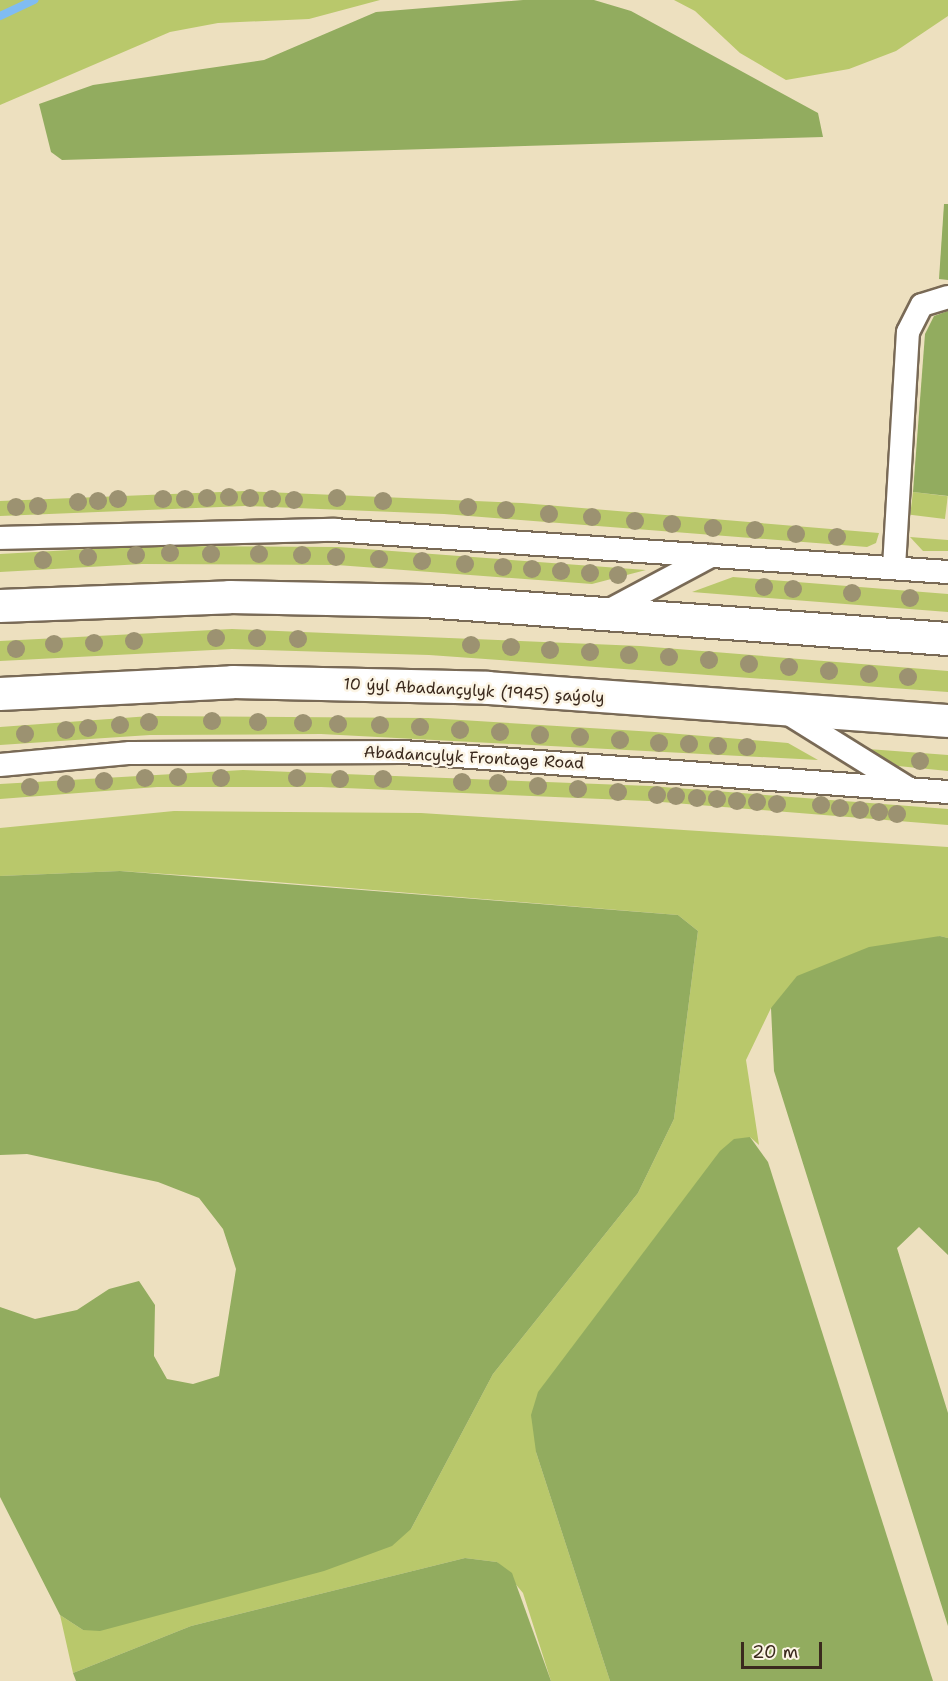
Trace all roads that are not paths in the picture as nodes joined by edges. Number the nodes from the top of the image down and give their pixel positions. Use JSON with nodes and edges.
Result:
{"nodes":[{"id":1,"x":948,"y":297,"type":"edge"},
{"id":2,"x":0,"y":538,"type":"edge"},
{"id":3,"x":711,"y":556,"type":"junction"},
{"id":4,"x":894,"y":567,"type":"junction"},
{"id":5,"x":948,"y":572,"type":"edge"},
{"id":6,"x":0,"y":606,"type":"edge"},
{"id":7,"x":606,"y":612,"type":"junction"},
{"id":8,"x":948,"y":639,"type":"edge"},
{"id":9,"x":0,"y":694,"type":"edge"},
{"id":10,"x":780,"y":709,"type":"junction"},
{"id":11,"x":948,"y":721,"type":"edge"},
{"id":12,"x":0,"y":765,"type":"edge"},
{"id":13,"x":909,"y":789,"type":"junction"},
{"id":14,"x":948,"y":792,"type":"edge"}],
"edges":[{"from":1,"to":4,"type":"street"},
{"from":2,"to":3,"type":"street"},
{"from":3,"to":4,"type":"street"},
{"from":3,"to":7,"type":"street"},
{"from":4,"to":5,"type":"street"},
{"from":6,"to":7,"type":"main road"},
{"from":7,"to":8,"type":"main road"},
{"from":9,"to":10,"type":"main road","name":"10 ýyl Abadançylyk (1945) şaýoly"},
{"from":10,"to":11,"type":"main road","name":"10 ýyl Abadançylyk (1945) şaýoly"},
{"from":10,"to":13,"type":"street"},
{"from":12,"to":13,"type":"street","name":"Abadancylyk Frontage Road"},
{"from":13,"to":14,"type":"street","name":"Abadancylyk Frontage Road"}]}
